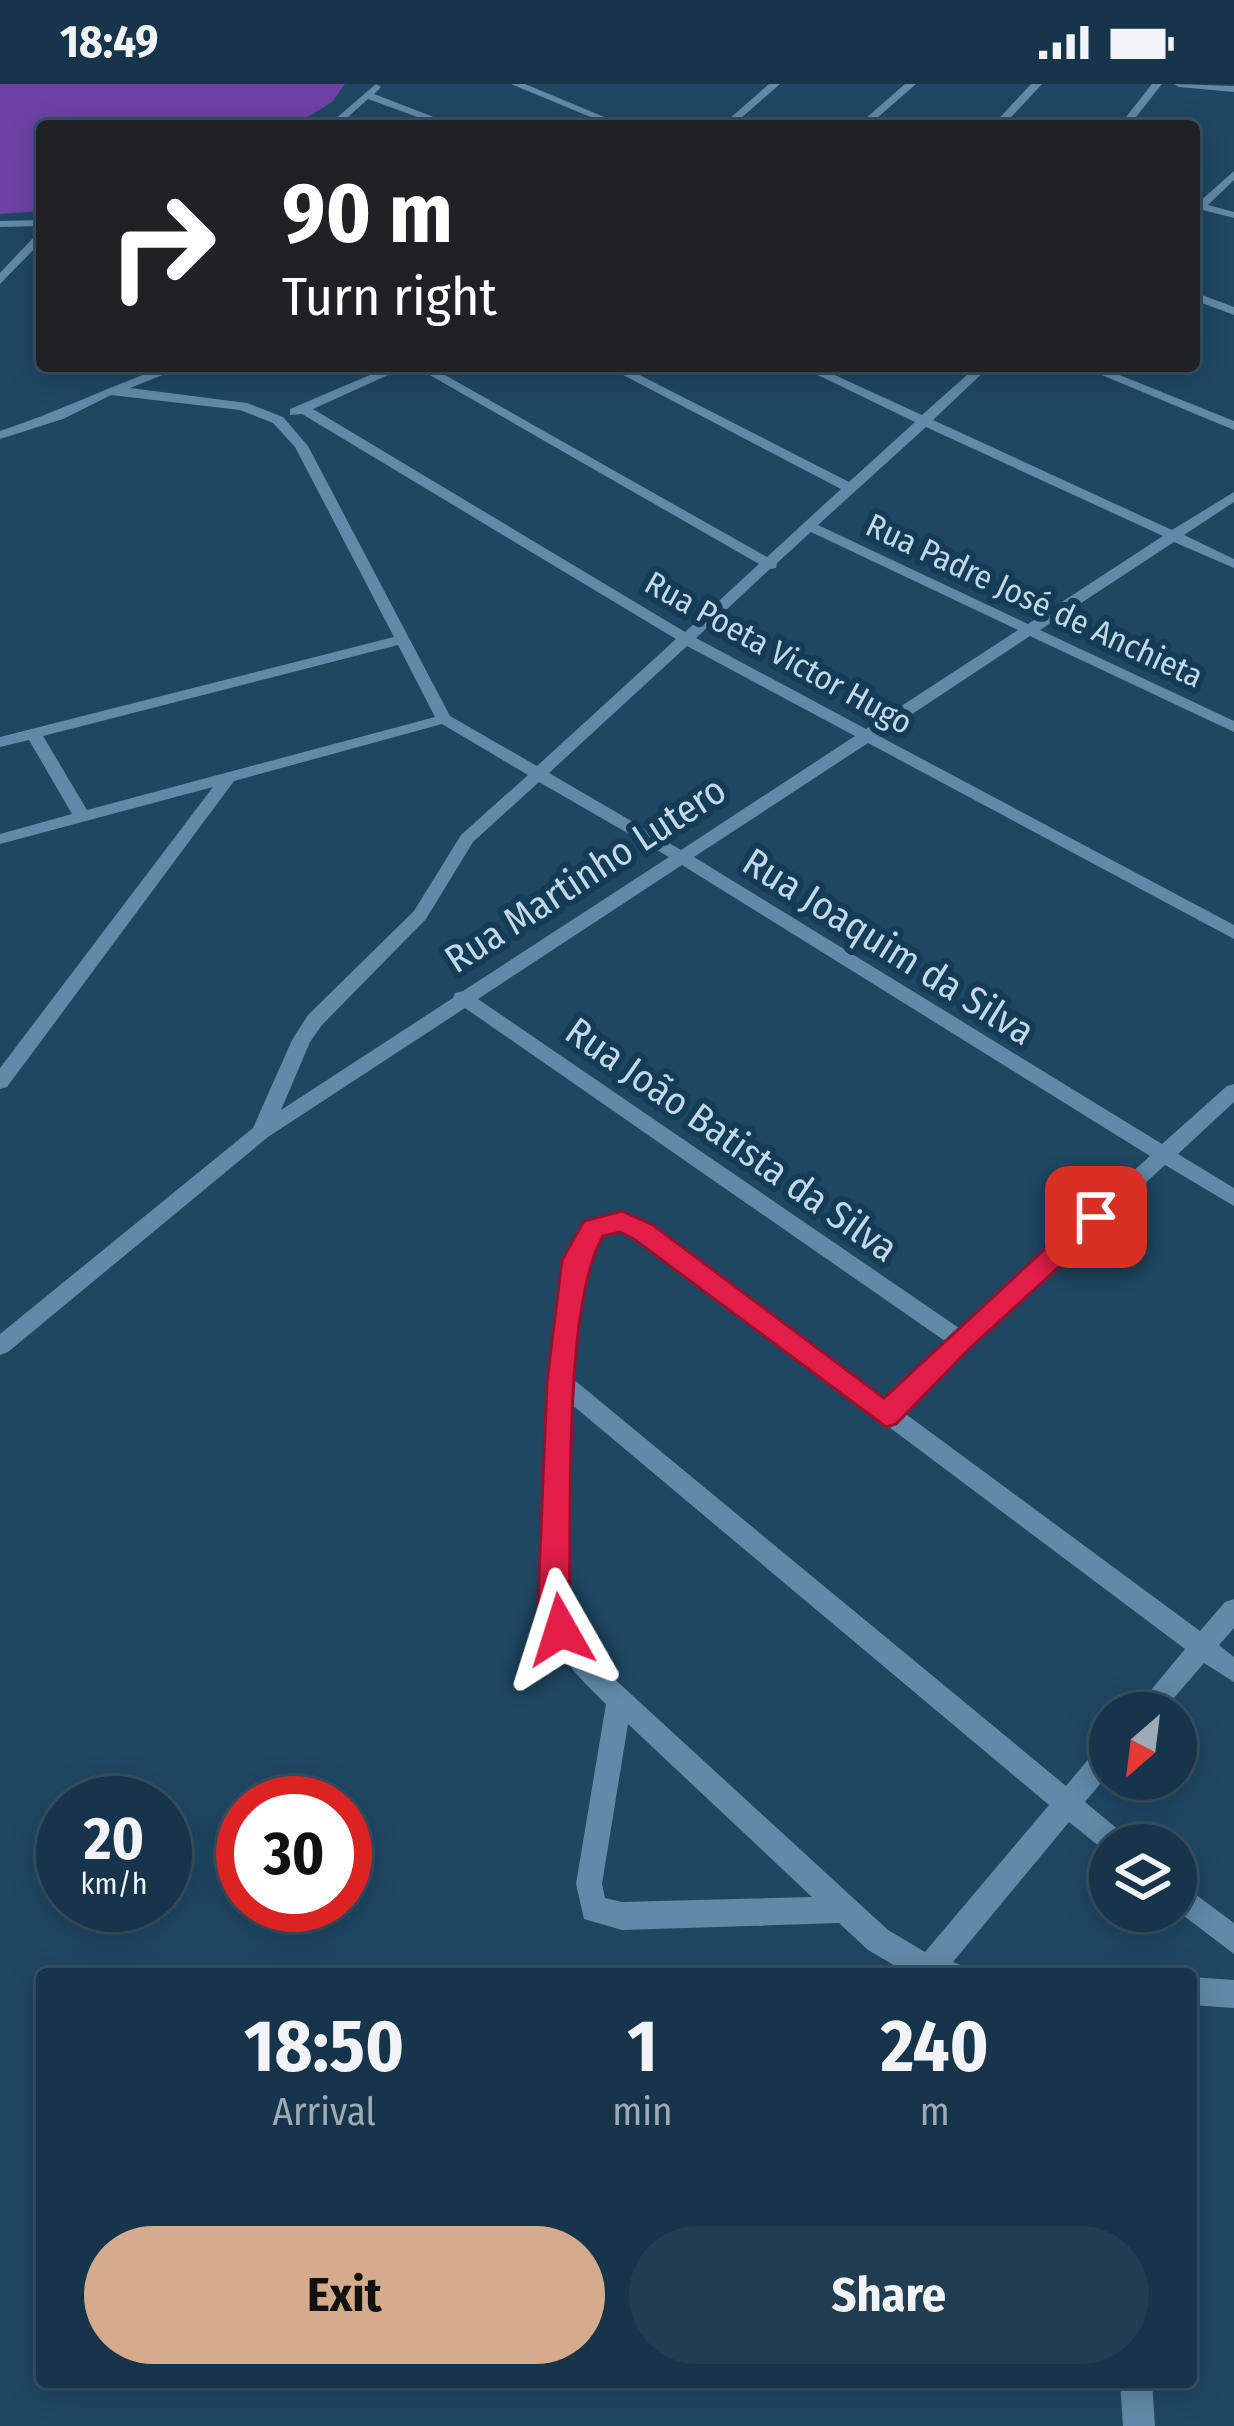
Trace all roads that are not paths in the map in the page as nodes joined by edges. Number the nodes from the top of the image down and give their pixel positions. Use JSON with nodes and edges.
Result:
{"nodes":[{"id":1,"x":378,"y":84,"type":"edge"},
{"id":2,"x":516,"y":84,"type":"edge"},
{"id":3,"x":775,"y":84,"type":"edge"},
{"id":4,"x":911,"y":84,"type":"edge"},
{"id":5,"x":1037,"y":84,"type":"edge"},
{"id":6,"x":1157,"y":84,"type":"edge"},
{"id":7,"x":1178,"y":84,"type":"edge"},
{"id":8,"x":1234,"y":88,"type":"edge"},
{"id":9,"x":368,"y":96,"type":"junction"},
{"id":10,"x":339,"y":120,"type":"edge"},
{"id":11,"x":435,"y":120,"type":"edge"},
{"id":12,"x":606,"y":120,"type":"edge"},
{"id":13,"x":733,"y":120,"type":"edge"},
{"id":14,"x":869,"y":120,"type":"edge"},
{"id":15,"x":1003,"y":120,"type":"edge"},
{"id":16,"x":1129,"y":120,"type":"edge"},
{"id":17,"x":1234,"y":174,"type":"edge"},
{"id":18,"x":1200,"y":205,"type":"edge"},
{"id":19,"x":1200,"y":209,"type":"edge"},
{"id":20,"x":1234,"y":215,"type":"edge"},
{"id":21,"x":36,"y":223,"type":"edge"},
{"id":22,"x":0,"y":224,"type":"edge"},
{"id":23,"x":36,"y":241,"type":"edge"},
{"id":24,"x":0,"y":280,"type":"edge"},
{"id":25,"x":1200,"y":298,"type":"edge"},
{"id":26,"x":1234,"y":310,"type":"edge"},
{"id":27,"x":163,"y":372,"type":"edge"},
{"id":28,"x":388,"y":372,"type":"edge"},
{"id":29,"x":431,"y":372,"type":"edge"},
{"id":30,"x":624,"y":372,"type":"edge"},
{"id":31,"x":817,"y":372,"type":"edge"},
{"id":32,"x":978,"y":372,"type":"edge"},
{"id":33,"x":1101,"y":372,"type":"edge"},
{"id":34,"x":110,"y":392,"type":"junction"},
{"id":35,"x":304,"y":409,"type":"junction"},
{"id":36,"x":278,"y":420,"type":"junction"},
{"id":37,"x":923,"y":424,"type":"junction"},
{"id":38,"x":1234,"y":426,"type":"edge"},
{"id":39,"x":0,"y":435,"type":"edge"},
{"id":40,"x":850,"y":488,"type":"junction"},
{"id":41,"x":1234,"y":496,"type":"edge"},
{"id":42,"x":811,"y":527,"type":"junction"},
{"id":43,"x":1170,"y":537,"type":"junction"},
{"id":44,"x":1234,"y":564,"type":"edge"},
{"id":45,"x":771,"y":565,"type":"junction"},
{"id":46,"x":1031,"y":630,"type":"junction"},
{"id":47,"x":401,"y":640,"type":"junction"},
{"id":48,"x":688,"y":640,"type":"junction"},
{"id":49,"x":444,"y":718,"type":"junction"},
{"id":50,"x":1234,"y":727,"type":"edge"},
{"id":51,"x":34,"y":735,"type":"junction"},
{"id":52,"x":865,"y":735,"type":"junction"},
{"id":53,"x":0,"y":742,"type":"edge"},
{"id":54,"x":542,"y":773,"type":"junction"},
{"id":55,"x":230,"y":774,"type":"junction"},
{"id":56,"x":82,"y":817,"type":"junction"},
{"id":57,"x":0,"y":839,"type":"edge"},
{"id":58,"x":679,"y":856,"type":"junction"},
{"id":59,"x":1234,"y":933,"type":"edge"},
{"id":60,"x":462,"y":997,"type":"junction"},
{"id":61,"x":0,"y":1082,"type":"edge"},
{"id":62,"x":1234,"y":1091,"type":"edge"},
{"id":63,"x":261,"y":1132,"type":"junction"},
{"id":64,"x":1164,"y":1155,"type":"junction"},
{"id":65,"x":1234,"y":1198,"type":"edge"},
{"id":66,"x":960,"y":1340,"type":"junction"},
{"id":67,"x":0,"y":1346,"type":"edge"},
{"id":68,"x":561,"y":1382,"type":"junction"},
{"id":69,"x":886,"y":1415,"type":"junction"},
{"id":70,"x":1234,"y":1610,"type":"edge"},
{"id":71,"x":1202,"y":1648,"type":"junction"},
{"id":72,"x":1234,"y":1672,"type":"edge"},
{"id":73,"x":1163,"y":1692,"type":"edge"},
{"id":74,"x":619,"y":1701,"type":"junction"},
{"id":75,"x":1089,"y":1777,"type":"edge"},
{"id":76,"x":1066,"y":1803,"type":"junction"},
{"id":77,"x":1092,"y":1824,"type":"edge"},
{"id":78,"x":846,"y":1909,"type":"junction"},
{"id":79,"x":1197,"y":1910,"type":"edge"},
{"id":80,"x":1234,"y":1940,"type":"edge"},
{"id":81,"x":930,"y":1968,"type":"edge"},
{"id":82,"x":941,"y":1968,"type":"edge"},
{"id":83,"x":1197,"y":1991,"type":"edge"},
{"id":84,"x":1234,"y":1994,"type":"edge"},
{"id":85,"x":1136,"y":2388,"type":"edge"},
{"id":86,"x":1139,"y":2426,"type":"edge"}],
"edges":[{"from":1,"to":9,"type":"street"},
{"from":2,"to":12,"type":"street"},
{"from":3,"to":13,"type":"street"},
{"from":4,"to":14,"type":"street"},
{"from":5,"to":15,"type":"street"},
{"from":6,"to":16,"type":"street"},
{"from":7,"to":8,"type":"street"},
{"from":9,"to":10,"type":"street"},
{"from":9,"to":11,"type":"street"},
{"from":17,"to":18,"type":"street"},
{"from":19,"to":20,"type":"street"},
{"from":21,"to":22,"type":"street"},
{"from":23,"to":24,"type":"street"},
{"from":25,"to":26,"type":"street"},
{"from":27,"to":34,"type":"street"},
{"from":28,"to":35,"type":"street"},
{"from":29,"to":45,"type":"street"},
{"from":30,"to":40,"type":"street"},
{"from":31,"to":37,"type":"street"},
{"from":32,"to":37,"type":"street"},
{"from":33,"to":38,"type":"street"},
{"from":34,"to":36,"type":"street"},
{"from":34,"to":39,"type":"street"},
{"from":35,"to":36,"type":"street"},
{"from":35,"to":48,"type":"street","name":"Rua Poeta Victor Hugo"},
{"from":36,"to":47,"type":"street"},
{"from":37,"to":40,"type":"street"},
{"from":37,"to":43,"type":"street"},
{"from":40,"to":42,"type":"street"},
{"from":41,"to":43,"type":"street","name":"Rua Martinho Lutero"},
{"from":42,"to":45,"type":"street"},
{"from":42,"to":46,"type":"street","name":"Rua Padre José de Anchieta"},
{"from":43,"to":44,"type":"street"},
{"from":43,"to":46,"type":"street","name":"Rua Martinho Lutero"},
{"from":45,"to":48,"type":"street"},
{"from":46,"to":50,"type":"street","name":"Rua Padre José de Anchieta"},
{"from":46,"to":52,"type":"street","name":"Rua Martinho Lutero"},
{"from":47,"to":49,"type":"street"},
{"from":47,"to":51,"type":"street"},
{"from":48,"to":52,"type":"street","name":"Rua Poeta Victor Hugo"},
{"from":48,"to":54,"type":"street"},
{"from":49,"to":54,"type":"street","name":"Rua Joaquim da Silva"},
{"from":49,"to":55,"type":"street"},
{"from":51,"to":53,"type":"street"},
{"from":51,"to":56,"type":"street"},
{"from":52,"to":58,"type":"street","name":"Rua Martinho Lutero"},
{"from":52,"to":59,"type":"street","name":"Rua Poeta Victor Hugo"},
{"from":54,"to":58,"type":"street","name":"Rua Joaquim da Silva"},
{"from":54,"to":63,"type":"street"},
{"from":55,"to":56,"type":"street"},
{"from":55,"to":61,"type":"street"},
{"from":56,"to":57,"type":"street"},
{"from":58,"to":60,"type":"street","name":"Rua Martinho Lutero"},
{"from":58,"to":64,"type":"street","name":"Rua Joaquim da Silva"},
{"from":60,"to":63,"type":"street","name":"Rua Martinho Lutero"},
{"from":60,"to":66,"type":"street","name":"Rua João Batista da Silva"},
{"from":62,"to":64,"type":"street"},
{"from":63,"to":67,"type":"street","name":"Rua Martinho Lutero"},
{"from":64,"to":65,"type":"street","name":"Rua Joaquim da Silva"},
{"from":64,"to":66,"type":"street"},
{"from":66,"to":69,"type":"street"},
{"from":68,"to":69,"type":"street"},
{"from":68,"to":74,"type":"street"},
{"from":68,"to":76,"type":"street"},
{"from":69,"to":71,"type":"street"},
{"from":70,"to":71,"type":"street"},
{"from":71,"to":72,"type":"street"},
{"from":71,"to":73,"type":"street"},
{"from":74,"to":78,"type":"street"},
{"from":74,"to":78,"type":"street"},
{"from":75,"to":76,"type":"street"},
{"from":76,"to":77,"type":"street"},
{"from":76,"to":82,"type":"street"},
{"from":78,"to":81,"type":"street"},
{"from":79,"to":80,"type":"street"},
{"from":83,"to":84,"type":"street"},
{"from":85,"to":86,"type":"street"}]}
